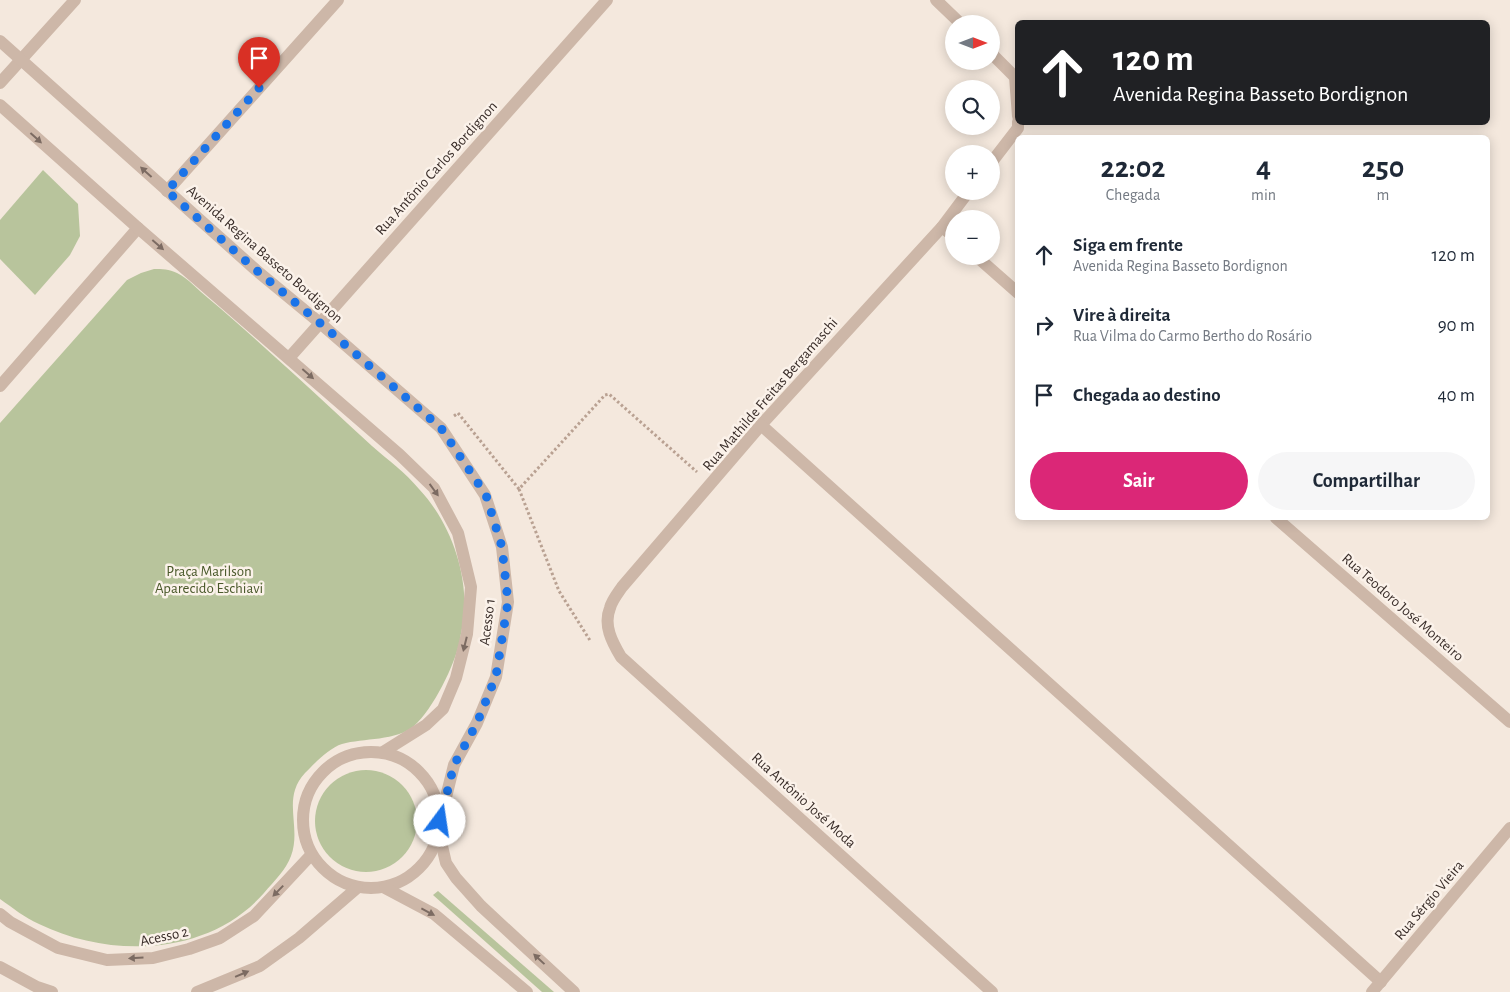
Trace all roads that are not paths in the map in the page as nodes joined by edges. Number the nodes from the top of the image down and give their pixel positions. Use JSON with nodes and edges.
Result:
{"nodes":[{"id":1,"x":75,"y":0,"type":"edge"},
{"id":2,"x":338,"y":0,"type":"edge"},
{"id":3,"x":607,"y":0,"type":"edge"},
{"id":4,"x":936,"y":0,"type":"edge"},
{"id":5,"x":952,"y":15,"type":"edge"},
{"id":6,"x":0,"y":41,"type":"edge"},
{"id":7,"x":21,"y":60,"type":"junction"},
{"id":8,"x":1000,"y":63,"type":"edge"},
{"id":9,"x":1015,"y":77,"type":"edge"},
{"id":10,"x":0,"y":83,"type":"edge"},
{"id":11,"x":0,"y":105,"type":"edge"},
{"id":12,"x":1016,"y":125,"type":"edge"},
{"id":13,"x":1000,"y":149,"type":"edge"},
{"id":14,"x":167,"y":191,"type":"junction"},
{"id":15,"x":962,"y":200,"type":"edge"},
{"id":16,"x":942,"y":226,"type":"junction"},
{"id":17,"x":138,"y":228,"type":"junction"},
{"id":18,"x":945,"y":229,"type":"edge"},
{"id":19,"x":986,"y":265,"type":"edge"},
{"id":20,"x":1015,"y":290,"type":"edge"},
{"id":21,"x":320,"y":323,"type":"junction"},
{"id":22,"x":290,"y":358,"type":"junction"},
{"id":23,"x":0,"y":386,"type":"edge"},
{"id":24,"x":421,"y":410,"type":"joint"},
{"id":25,"x":762,"y":425,"type":"junction"},
{"id":26,"x":1278,"y":520,"type":"edge"},
{"id":27,"x":608,"y":624,"type":"joint"},
{"id":28,"x":1510,"y":722,"type":"edge"},
{"id":29,"x":382,"y":752,"type":"junction"},
{"id":30,"x":439,"y":827,"type":"junction"},
{"id":31,"x":1510,"y":828,"type":"edge"},
{"id":32,"x":311,"y":855,"type":"junction"},
{"id":33,"x":357,"y":888,"type":"junction"},
{"id":34,"x":385,"y":888,"type":"junction"},
{"id":35,"x":0,"y":914,"type":"edge"},
{"id":36,"x":0,"y":967,"type":"edge"},
{"id":37,"x":1381,"y":982,"type":"junction"},
{"id":38,"x":52,"y":992,"type":"edge"},
{"id":39,"x":197,"y":992,"type":"edge"},
{"id":40,"x":527,"y":992,"type":"edge"},
{"id":41,"x":574,"y":992,"type":"edge"},
{"id":42,"x":992,"y":992,"type":"edge"},
{"id":43,"x":1372,"y":992,"type":"edge"}],
"edges":[{"from":1,"to":7,"type":"street"},
{"from":2,"to":14,"type":"street"},
{"from":3,"to":21,"type":"street","name":"Rua Antônio Carlos Bordignon"},
{"from":4,"to":5,"type":"street"},
{"from":6,"to":7,"type":"street","name":"Avenida Regina Basseto Bordignon"},
{"from":7,"to":10,"type":"street"},
{"from":14,"to":7,"type":"street","name":"Avenida Regina Basseto Bordignon","one_way":true},
{"from":8,"to":9,"type":"street"},
{"from":11,"to":17,"type":"street","one_way":true},
{"from":12,"to":13,"type":"street"},
{"from":14,"to":21,"type":"street","name":"Avenida Regina Basseto Bordignon"},
{"from":15,"to":16,"type":"street","name":"Rua Mathilde Freitas Bergamaschi"},
{"from":16,"to":18,"type":"street"},
{"from":16,"to":25,"type":"street","name":"Rua Mathilde Freitas Bergamaschi"},
{"from":17,"to":22,"type":"street","one_way":true},
{"from":17,"to":23,"type":"street"},
{"from":19,"to":20,"type":"street"},
{"from":21,"to":22,"type":"street","name":"Rua Antônio Carlos Bordignon"},
{"from":21,"to":24,"type":"street","name":"Avenida Regina Basseto Bordignon"},
{"from":22,"to":29,"type":"street","name":"Acesso 1","one_way":true},
{"from":24,"to":30,"type":"street","name":"Acesso 1"},
{"from":25,"to":27,"type":"street","name":"Rua Mathilde Freitas Bergamaschi"},
{"from":25,"to":37,"type":"street"},
{"from":26,"to":28,"type":"street","name":"Rua Teodoro José Monteiro"},
{"from":27,"to":42,"type":"street","name":"Rua Antônio José Moda"},
{"from":29,"to":30,"type":"street"},
{"from":29,"to":32,"type":"street"},
{"from":30,"to":34,"type":"street"},
{"from":41,"to":30,"type":"street","one_way":true},
{"from":31,"to":37,"type":"street","name":"Rua Sérgio Vieira"},
{"from":32,"to":33,"type":"street"},
{"from":32,"to":35,"type":"street","name":"Acesso 2","one_way":true},
{"from":33,"to":34,"type":"street"},
{"from":39,"to":33,"type":"street","one_way":true},
{"from":34,"to":40,"type":"street","one_way":true},
{"from":36,"to":38,"type":"street"},
{"from":37,"to":43,"type":"street","name":"Rua Sérgio Vieira"}]}
